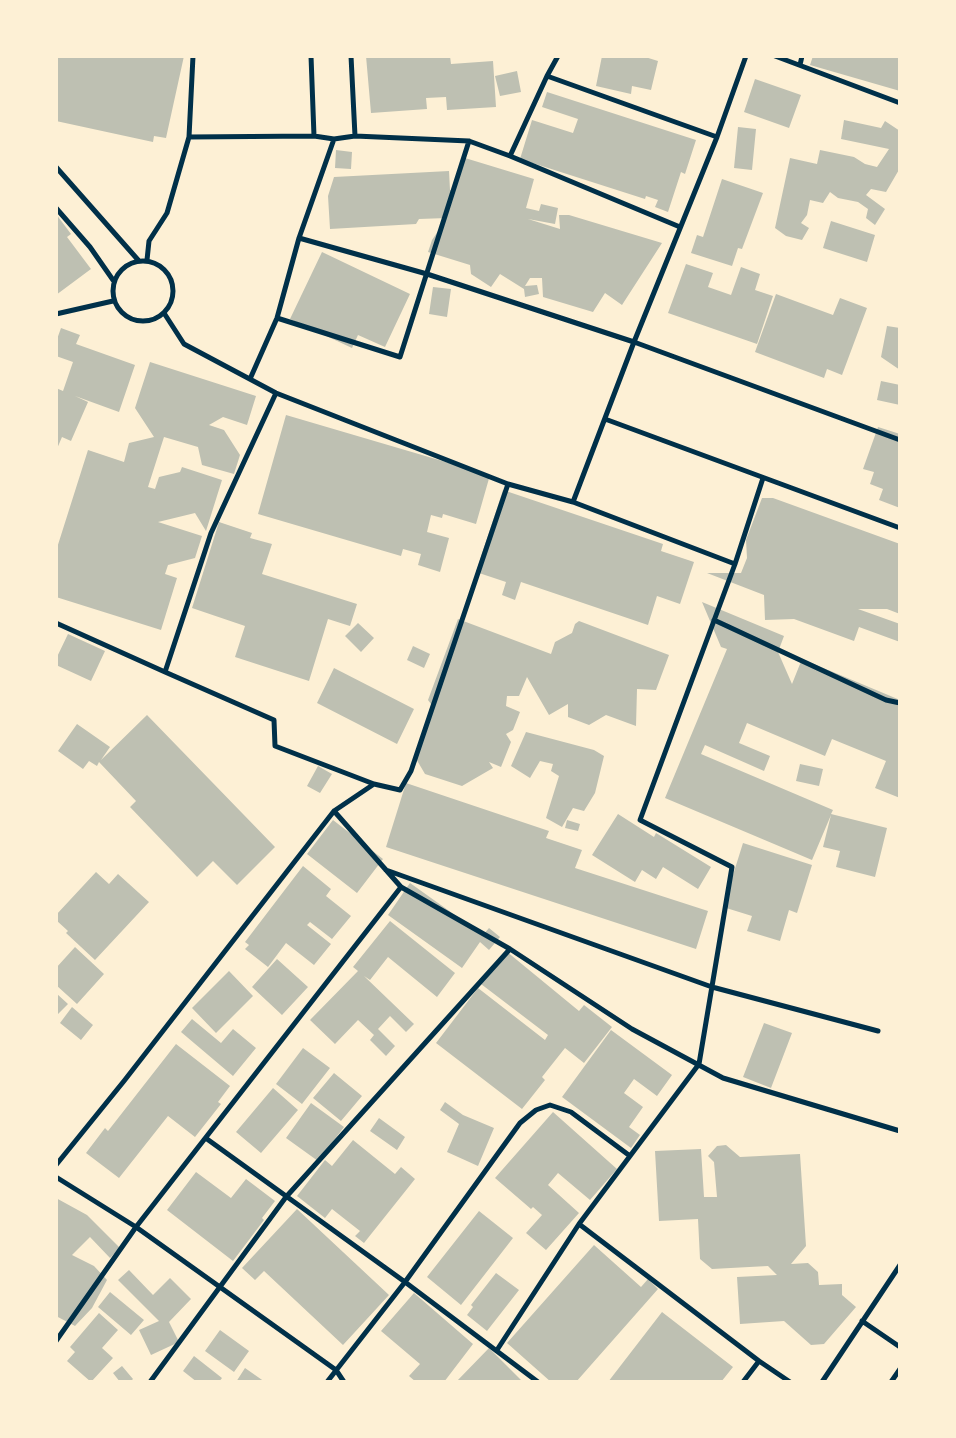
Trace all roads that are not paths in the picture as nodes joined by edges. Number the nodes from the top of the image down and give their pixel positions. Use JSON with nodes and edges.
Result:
{"nodes":[{"id":1,"x":193,"y":56,"type":"edge"},
{"id":2,"x":311,"y":56,"type":"edge"},
{"id":3,"x":351,"y":56,"type":"edge"},
{"id":4,"x":558,"y":56,"type":"edge"},
{"id":5,"x":746,"y":56,"type":"edge"},
{"id":6,"x":775,"y":56,"type":"edge"},
{"id":7,"x":802,"y":56,"type":"edge"},
{"id":8,"x":800,"y":65,"type":"junction"},
{"id":9,"x":547,"y":76,"type":"junction"},
{"id":10,"x":900,"y":103,"type":"edge"},
{"id":11,"x":314,"y":136,"type":"junction"},
{"id":12,"x":355,"y":136,"type":"junction"},
{"id":13,"x":190,"y":137,"type":"junction"},
{"id":14,"x":717,"y":137,"type":"junction"},
{"id":15,"x":334,"y":139,"type":"junction"},
{"id":16,"x":468,"y":141,"type":"junction"},
{"id":17,"x":510,"y":156,"type":"junction"},
{"id":18,"x":56,"y":167,"type":"edge"},
{"id":19,"x":56,"y":208,"type":"edge"},
{"id":20,"x":680,"y":228,"type":"junction"},
{"id":21,"x":299,"y":238,"type":"junction"},
{"id":22,"x":147,"y":260,"type":"junction"},
{"id":23,"x":139,"y":261,"type":"junction"},
{"id":24,"x":427,"y":274,"type":"junction"},
{"id":25,"x":113,"y":280,"type":"junction"},
{"id":26,"x":113,"y":301,"type":"junction"},
{"id":27,"x":164,"y":313,"type":"junction"},
{"id":28,"x":56,"y":314,"type":"edge"},
{"id":29,"x":277,"y":318,"type":"junction"},
{"id":30,"x":634,"y":342,"type":"junction"},
{"id":31,"x":250,"y":379,"type":"junction"},
{"id":32,"x":276,"y":393,"type":"junction"},
{"id":33,"x":605,"y":419,"type":"junction"},
{"id":34,"x":900,"y":440,"type":"edge"},
{"id":35,"x":763,"y":478,"type":"junction"},
{"id":36,"x":508,"y":484,"type":"junction"},
{"id":37,"x":573,"y":502,"type":"junction"},
{"id":38,"x":900,"y":528,"type":"edge"},
{"id":39,"x":735,"y":564,"type":"junction"},
{"id":40,"x":714,"y":620,"type":"junction"},
{"id":41,"x":56,"y":623,"type":"edge"},
{"id":42,"x":165,"y":672,"type":"junction"},
{"id":43,"x":900,"y":703,"type":"edge"},
{"id":44,"x":374,"y":784,"type":"junction"},
{"id":45,"x":334,"y":811,"type":"junction"},
{"id":46,"x":386,"y":870,"type":"junction"},
{"id":47,"x":401,"y":887,"type":"junction"},
{"id":48,"x":510,"y":948,"type":"junction"},
{"id":49,"x":712,"y":987,"type":"junction"},
{"id":50,"x":878,"y":1031,"type":"dead end"},
{"id":51,"x":699,"y":1064,"type":"junction"},
{"id":52,"x":900,"y":1130,"type":"edge"},
{"id":53,"x":207,"y":1139,"type":"junction"},
{"id":54,"x":630,"y":1156,"type":"junction"},
{"id":55,"x":56,"y":1165,"type":"edge"},
{"id":56,"x":56,"y":1177,"type":"edge"},
{"id":57,"x":286,"y":1197,"type":"junction"},
{"id":58,"x":579,"y":1224,"type":"junction"},
{"id":59,"x":136,"y":1227,"type":"junction"},
{"id":60,"x":900,"y":1265,"type":"edge"},
{"id":61,"x":405,"y":1282,"type":"junction"},
{"id":62,"x":221,"y":1288,"type":"junction"},
{"id":63,"x":862,"y":1321,"type":"junction"},
{"id":64,"x":56,"y":1341,"type":"edge"},
{"id":65,"x":900,"y":1347,"type":"edge"},
{"id":66,"x":498,"y":1350,"type":"junction"},
{"id":67,"x":759,"y":1361,"type":"junction"},
{"id":68,"x":900,"y":1369,"type":"edge"},
{"id":69,"x":336,"y":1370,"type":"junction"},
{"id":70,"x":150,"y":1382,"type":"edge"},
{"id":71,"x":327,"y":1382,"type":"edge"},
{"id":72,"x":344,"y":1382,"type":"edge"},
{"id":73,"x":538,"y":1382,"type":"edge"},
{"id":74,"x":743,"y":1382,"type":"edge"},
{"id":75,"x":790,"y":1382,"type":"edge"},
{"id":76,"x":822,"y":1382,"type":"edge"},
{"id":77,"x":891,"y":1382,"type":"edge"}],
"edges":[{"from":1,"to":13,"type":"street"},
{"from":2,"to":11,"type":"street"},
{"from":3,"to":12,"type":"street"},
{"from":4,"to":9,"type":"street"},
{"from":5,"to":14,"type":"street"},
{"from":6,"to":8,"type":"street"},
{"from":7,"to":8,"type":"street"},
{"from":8,"to":10,"type":"street"},
{"from":9,"to":14,"type":"street"},
{"from":9,"to":17,"type":"street"},
{"from":11,"to":13,"type":"street"},
{"from":11,"to":15,"type":"street"},
{"from":12,"to":15,"type":"street"},
{"from":12,"to":16,"type":"street"},
{"from":13,"to":22,"type":"street"},
{"from":14,"to":20,"type":"street"},
{"from":15,"to":21,"type":"street"},
{"from":16,"to":17,"type":"street"},
{"from":16,"to":24,"type":"street"},
{"from":17,"to":20,"type":"street"},
{"from":18,"to":23,"type":"street"},
{"from":19,"to":25,"type":"street"},
{"from":20,"to":30,"type":"street"},
{"from":21,"to":24,"type":"street"},
{"from":21,"to":29,"type":"street"},
{"from":22,"to":23,"type":"street"},
{"from":22,"to":27,"type":"street"},
{"from":23,"to":25,"type":"street"},
{"from":24,"to":29,"type":"street"},
{"from":24,"to":30,"type":"street"},
{"from":25,"to":26,"type":"street"},
{"from":26,"to":27,"type":"street"},
{"from":26,"to":28,"type":"street"},
{"from":27,"to":31,"type":"street"},
{"from":29,"to":31,"type":"street"},
{"from":30,"to":33,"type":"street"},
{"from":30,"to":34,"type":"street"},
{"from":31,"to":32,"type":"street"},
{"from":32,"to":36,"type":"street"},
{"from":32,"to":42,"type":"street"},
{"from":33,"to":35,"type":"street"},
{"from":33,"to":37,"type":"street"},
{"from":35,"to":38,"type":"street"},
{"from":35,"to":39,"type":"street"},
{"from":36,"to":37,"type":"street"},
{"from":36,"to":44,"type":"street"},
{"from":37,"to":39,"type":"street"},
{"from":39,"to":40,"type":"street"},
{"from":40,"to":43,"type":"street"},
{"from":40,"to":49,"type":"street"},
{"from":41,"to":42,"type":"street"},
{"from":42,"to":44,"type":"street"},
{"from":44,"to":45,"type":"street"},
{"from":45,"to":46,"type":"street"},
{"from":45,"to":55,"type":"street"},
{"from":46,"to":47,"type":"street"},
{"from":46,"to":49,"type":"street"},
{"from":47,"to":48,"type":"street"},
{"from":47,"to":53,"type":"street"},
{"from":48,"to":51,"type":"street"},
{"from":48,"to":57,"type":"street"},
{"from":49,"to":50,"type":"street"},
{"from":49,"to":51,"type":"street"},
{"from":51,"to":52,"type":"street"},
{"from":51,"to":54,"type":"street"},
{"from":53,"to":57,"type":"street"},
{"from":53,"to":59,"type":"street"},
{"from":54,"to":58,"type":"street"},
{"from":54,"to":61,"type":"street"},
{"from":56,"to":59,"type":"street"},
{"from":57,"to":61,"type":"street"},
{"from":57,"to":62,"type":"street"},
{"from":58,"to":66,"type":"street"},
{"from":58,"to":67,"type":"street"},
{"from":59,"to":62,"type":"street"},
{"from":59,"to":64,"type":"street"},
{"from":60,"to":63,"type":"street"},
{"from":61,"to":66,"type":"street"},
{"from":61,"to":69,"type":"street"},
{"from":62,"to":69,"type":"street"},
{"from":62,"to":70,"type":"street"},
{"from":63,"to":65,"type":"street"},
{"from":63,"to":76,"type":"street"},
{"from":66,"to":73,"type":"street"},
{"from":67,"to":74,"type":"street"},
{"from":67,"to":75,"type":"street"},
{"from":68,"to":77,"type":"street"},
{"from":69,"to":71,"type":"street"},
{"from":69,"to":72,"type":"street"}]}
